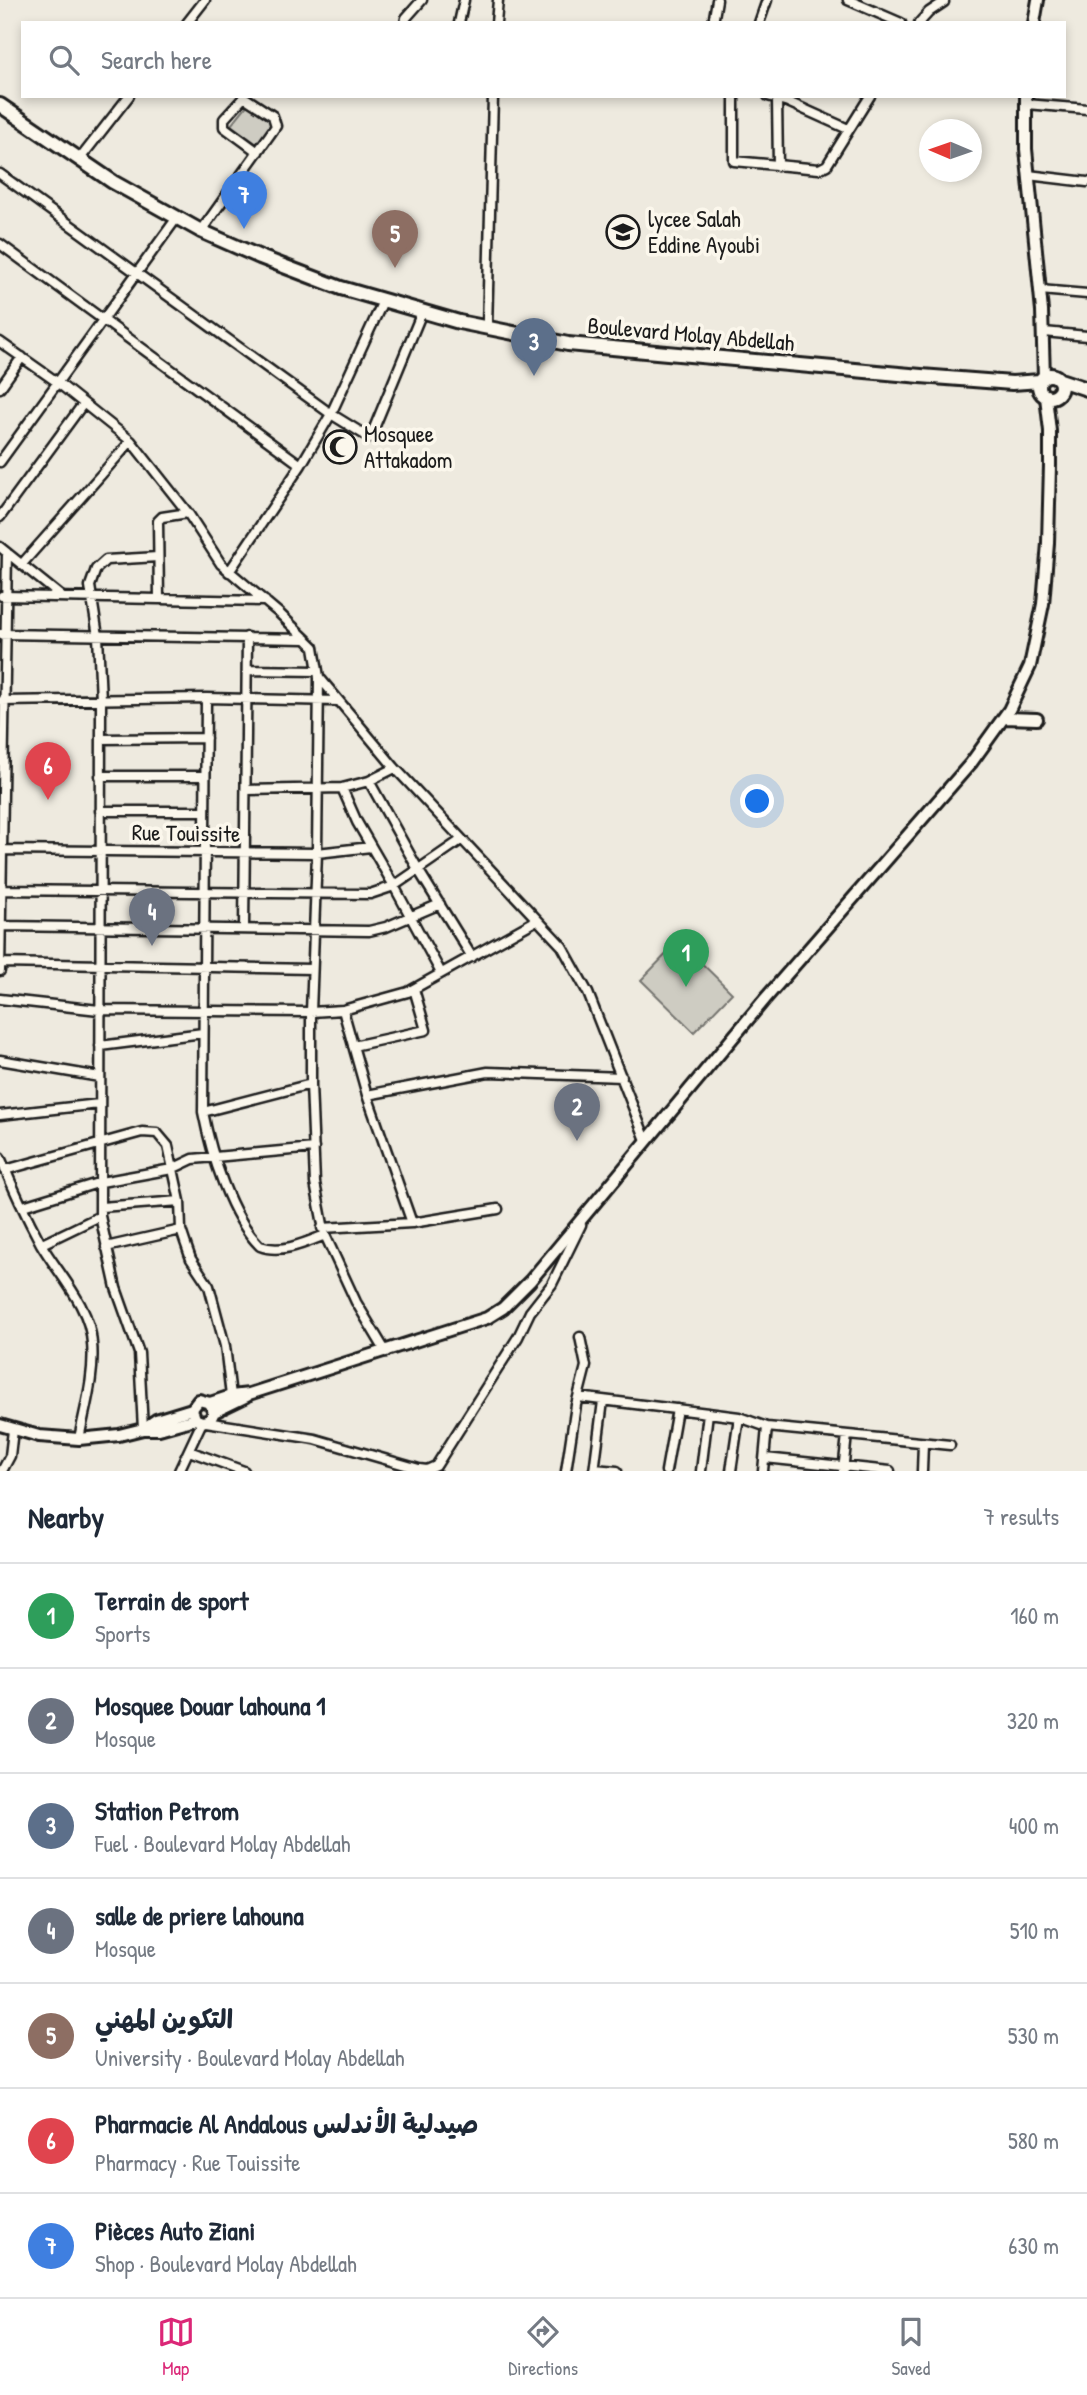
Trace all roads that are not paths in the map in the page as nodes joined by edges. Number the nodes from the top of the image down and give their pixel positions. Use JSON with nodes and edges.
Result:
{"nodes":[{"id":1,"x":205,"y":0,"type":"edge"},
{"id":2,"x":422,"y":0,"type":"edge"},
{"id":3,"x":464,"y":0,"type":"edge"},
{"id":4,"x":498,"y":0,"type":"edge"},
{"id":5,"x":709,"y":0,"type":"edge"},
{"id":6,"x":717,"y":0,"type":"edge"},
{"id":7,"x":767,"y":0,"type":"edge"},
{"id":8,"x":1038,"y":0,"type":"edge"},
{"id":9,"x":853,"y":1,"type":"edge"},
{"id":10,"x":946,"y":1,"type":"edge"},
{"id":11,"x":189,"y":21,"type":"edge"},
{"id":12,"x":405,"y":21,"type":"edge"},
{"id":13,"x":459,"y":21,"type":"edge"},
{"id":14,"x":496,"y":21,"type":"edge"},
{"id":15,"x":713,"y":21,"type":"edge"},
{"id":16,"x":759,"y":21,"type":"edge"},
{"id":17,"x":897,"y":21,"type":"edge"},
{"id":18,"x":921,"y":21,"type":"edge"},
{"id":19,"x":1034,"y":21,"type":"edge"},
{"id":20,"x":127,"y":98,"type":"edge"},
{"id":21,"x":243,"y":98,"type":"edge"},
{"id":22,"x":248,"y":98,"type":"edge"},
{"id":23,"x":493,"y":98,"type":"edge"},
{"id":24,"x":734,"y":98,"type":"edge"},
{"id":25,"x":772,"y":98,"type":"edge"},
{"id":26,"x":774,"y":98,"type":"edge"},
{"id":27,"x":869,"y":98,"type":"edge"},
{"id":28,"x":1026,"y":100,"type":"edge"},
{"id":29,"x":0,"y":105,"type":"edge"},
{"id":30,"x":1087,"y":109,"type":"edge"},
{"id":31,"x":848,"y":130,"type":"junction"},
{"id":32,"x":258,"y":152,"type":"junction"},
{"id":33,"x":79,"y":160,"type":"junction"},
{"id":34,"x":778,"y":166,"type":"junction"},
{"id":35,"x":0,"y":174,"type":"edge"},
{"id":36,"x":1028,"y":174,"type":"junction"},
{"id":37,"x":1087,"y":182,"type":"edge"},
{"id":38,"x":176,"y":219,"type":"junction"},
{"id":39,"x":201,"y":231,"type":"junction"},
{"id":40,"x":0,"y":244,"type":"edge"},
{"id":41,"x":136,"y":273,"type":"junction"},
{"id":42,"x":1040,"y":290,"type":"junction"},
{"id":43,"x":1087,"y":294,"type":"edge"},
{"id":44,"x":383,"y":301,"type":"junction"},
{"id":45,"x":422,"y":312,"type":"junction"},
{"id":46,"x":103,"y":320,"type":"junction"},
{"id":47,"x":487,"y":329,"type":"junction"},
{"id":48,"x":1044,"y":332,"type":"junction"},
{"id":49,"x":1087,"y":336,"type":"edge"},
{"id":50,"x":0,"y":342,"type":"edge"},
{"id":51,"x":22,"y":357,"type":"junction"},
{"id":52,"x":57,"y":383,"type":"junction"},
{"id":53,"x":1049,"y":386,"type":"junction"},
{"id":54,"x":0,"y":388,"type":"edge"},
{"id":55,"x":1087,"y":389,"type":"edge"},
{"id":56,"x":83,"y":404,"type":"junction"},
{"id":57,"x":331,"y":414,"type":"junction"},
{"id":58,"x":131,"y":441,"type":"junction"},
{"id":59,"x":0,"y":462,"type":"edge"},
{"id":60,"x":301,"y":465,"type":"junction"},
{"id":61,"x":188,"y":513,"type":"junction"},
{"id":62,"x":0,"y":517,"type":"edge"},
{"id":63,"x":4,"y":550,"type":"edge"},
{"id":64,"x":158,"y":557,"type":"junction"},
{"id":65,"x":22,"y":564,"type":"junction"},
{"id":66,"x":229,"y":572,"type":"junction"},
{"id":67,"x":3,"y":596,"type":"edge"},
{"id":68,"x":62,"y":597,"type":"junction"},
{"id":69,"x":91,"y":597,"type":"junction"},
{"id":70,"x":159,"y":599,"type":"junction"},
{"id":71,"x":265,"y":601,"type":"junction"},
{"id":72,"x":2,"y":634,"type":"edge"},
{"id":73,"x":98,"y":636,"type":"junction"},
{"id":74,"x":247,"y":637,"type":"junction"},
{"id":75,"x":306,"y":639,"type":"junction"},
{"id":76,"x":247,"y":670,"type":"junction"},
{"id":77,"x":319,"y":674,"type":"junction"},
{"id":78,"x":206,"y":698,"type":"junction"},
{"id":79,"x":247,"y":699,"type":"junction"},
{"id":80,"x":101,"y":700,"type":"junction"},
{"id":81,"x":2,"y":701,"type":"edge"},
{"id":82,"x":318,"y":701,"type":"junction"},
{"id":83,"x":338,"y":701,"type":"junction"},
{"id":84,"x":1005,"y":718,"type":"junction"},
{"id":85,"x":1037,"y":719,"type":"dead end"},
{"id":86,"x":206,"y":738,"type":"junction"},
{"id":87,"x":101,"y":739,"type":"junction"},
{"id":88,"x":2,"y":755,"type":"edge"},
{"id":89,"x":394,"y":768,"type":"junction"},
{"id":90,"x":100,"y":776,"type":"junction"},
{"id":91,"x":205,"y":776,"type":"junction"},
{"id":92,"x":369,"y":781,"type":"junction"},
{"id":93,"x":342,"y":788,"type":"junction"},
{"id":94,"x":317,"y":789,"type":"junction"},
{"id":95,"x":246,"y":790,"type":"junction"},
{"id":96,"x":100,"y":811,"type":"junction"},
{"id":97,"x":205,"y":811,"type":"junction"},
{"id":98,"x":461,"y":840,"type":"junction"},
{"id":99,"x":371,"y":847,"type":"junction"},
{"id":100,"x":1,"y":850,"type":"edge"},
{"id":101,"x":102,"y":852,"type":"junction"},
{"id":102,"x":205,"y":853,"type":"junction"},
{"id":103,"x":244,"y":853,"type":"junction"},
{"id":104,"x":317,"y":853,"type":"junction"},
{"id":105,"x":419,"y":871,"type":"junction"},
{"id":106,"x":394,"y":886,"type":"junction"},
{"id":107,"x":1,"y":890,"type":"edge"},
{"id":108,"x":101,"y":891,"type":"junction"},
{"id":109,"x":205,"y":892,"type":"junction"},
{"id":110,"x":244,"y":893,"type":"junction"},
{"id":111,"x":314,"y":895,"type":"junction"},
{"id":112,"x":440,"y":904,"type":"junction"},
{"id":113,"x":410,"y":918,"type":"junction"},
{"id":114,"x":537,"y":920,"type":"junction"},
{"id":115,"x":1,"y":926,"type":"edge"},
{"id":116,"x":101,"y":927,"type":"junction"},
{"id":117,"x":204,"y":928,"type":"junction"},
{"id":118,"x":244,"y":928,"type":"junction"},
{"id":119,"x":314,"y":930,"type":"junction"},
{"id":120,"x":472,"y":957,"type":"junction"},
{"id":121,"x":0,"y":963,"type":"edge"},
{"id":122,"x":100,"y":965,"type":"junction"},
{"id":123,"x":203,"y":966,"type":"junction"},
{"id":124,"x":312,"y":969,"type":"junction"},
{"id":125,"x":0,"y":971,"type":"edge"},
{"id":126,"x":440,"y":974,"type":"junction"},
{"id":127,"x":414,"y":989,"type":"junction"},
{"id":128,"x":0,"y":999,"type":"edge"},
{"id":129,"x":99,"y":1010,"type":"junction"},
{"id":130,"x":203,"y":1010,"type":"junction"},
{"id":131,"x":343,"y":1010,"type":"junction"},
{"id":132,"x":311,"y":1012,"type":"junction"},
{"id":133,"x":203,"y":1033,"type":"junction"},
{"id":134,"x":100,"y":1046,"type":"junction"},
{"id":135,"x":353,"y":1046,"type":"junction"},
{"id":136,"x":0,"y":1060,"type":"edge"},
{"id":137,"x":100,"y":1077,"type":"junction"},
{"id":138,"x":622,"y":1077,"type":"junction"},
{"id":139,"x":311,"y":1084,"type":"junction"},
{"id":140,"x":367,"y":1095,"type":"junction"},
{"id":141,"x":99,"y":1104,"type":"junction"},
{"id":142,"x":203,"y":1112,"type":"junction"},
{"id":143,"x":0,"y":1115,"type":"edge"},
{"id":144,"x":646,"y":1140,"type":"junction"},
{"id":145,"x":100,"y":1142,"type":"junction"},
{"id":146,"x":314,"y":1147,"type":"junction"},
{"id":147,"x":215,"y":1156,"type":"junction"},
{"id":148,"x":0,"y":1157,"type":"edge"},
{"id":149,"x":172,"y":1168,"type":"junction"},
{"id":150,"x":5,"y":1170,"type":"junction"},
{"id":151,"x":101,"y":1182,"type":"junction"},
{"id":152,"x":180,"y":1202,"type":"junction"},
{"id":153,"x":23,"y":1206,"type":"junction"},
{"id":154,"x":498,"y":1209,"type":"dead end"},
{"id":155,"x":100,"y":1211,"type":"junction"},
{"id":156,"x":587,"y":1212,"type":"junction"},
{"id":157,"x":412,"y":1223,"type":"junction"},
{"id":158,"x":181,"y":1230,"type":"junction"},
{"id":159,"x":323,"y":1232,"type":"junction"},
{"id":160,"x":42,"y":1244,"type":"junction"},
{"id":161,"x":106,"y":1247,"type":"junction"},
{"id":162,"x":580,"y":1337,"type":"dead end"},
{"id":163,"x":386,"y":1352,"type":"junction"},
{"id":164,"x":249,"y":1394,"type":"junction"},
{"id":165,"x":231,"y":1396,"type":"junction"},
{"id":166,"x":578,"y":1397,"type":"junction"},
{"id":167,"x":603,"y":1401,"type":"junction"},
{"id":168,"x":677,"y":1409,"type":"junction"},
{"id":169,"x":708,"y":1413,"type":"junction"},
{"id":170,"x":203,"y":1415,"type":"junction"},
{"id":171,"x":739,"y":1417,"type":"junction"},
{"id":172,"x":0,"y":1425,"type":"edge"},
{"id":173,"x":767,"y":1427,"type":"junction"},
{"id":174,"x":143,"y":1429,"type":"junction"},
{"id":175,"x":13,"y":1430,"type":"junction"},
{"id":176,"x":847,"y":1435,"type":"junction"},
{"id":177,"x":79,"y":1438,"type":"junction"},
{"id":178,"x":923,"y":1443,"type":"junction"},
{"id":179,"x":950,"y":1445,"type":"dead end"},
{"id":180,"x":189,"y":1451,"type":"junction"},
{"id":181,"x":765,"y":1458,"type":"junction"},
{"id":182,"x":843,"y":1469,"type":"edge"},
{"id":183,"x":594,"y":1470,"type":"edge"},
{"id":184,"x":2,"y":1471,"type":"edge"},
{"id":185,"x":179,"y":1471,"type":"edge"},
{"id":186,"x":243,"y":1471,"type":"edge"},
{"id":187,"x":566,"y":1471,"type":"edge"},
{"id":188,"x":617,"y":1471,"type":"edge"},
{"id":189,"x":666,"y":1471,"type":"edge"},
{"id":190,"x":701,"y":1471,"type":"edge"},
{"id":191,"x":731,"y":1471,"type":"edge"},
{"id":192,"x":763,"y":1471,"type":"edge"},
{"id":193,"x":890,"y":1471,"type":"edge"},
{"id":194,"x":922,"y":1471,"type":"edge"}],
"edges":[{"from":1,"to":11,"type":"street"},
{"from":2,"to":12,"type":"street"},
{"from":3,"to":13,"type":"street"},
{"from":4,"to":14,"type":"street"},
{"from":5,"to":6,"type":"street"},
{"from":6,"to":15,"type":"street"},
{"from":7,"to":16,"type":"street"},
{"from":8,"to":19,"type":"main road"},
{"from":9,"to":17,"type":"street"},
{"from":10,"to":18,"type":"street"},
{"from":20,"to":33,"type":"street"},
{"from":21,"to":32,"type":"street"},
{"from":22,"to":32,"type":"street"},
{"from":23,"to":47,"type":"street"},
{"from":24,"to":34,"type":"street"},
{"from":25,"to":34,"type":"street"},
{"from":26,"to":31,"type":"street"},
{"from":27,"to":31,"type":"street"},
{"from":28,"to":30,"type":"street"},
{"from":28,"to":36,"type":"main road"},
{"from":29,"to":33,"type":"main road","name":"Boulevard Molay Abdellah"},
{"from":31,"to":34,"type":"street"},
{"from":32,"to":39,"type":"street"},
{"from":33,"to":38,"type":"main road","name":"Boulevard Molay Abdellah"},
{"from":35,"to":41,"type":"street"},
{"from":36,"to":37,"type":"street"},
{"from":36,"to":42,"type":"main road"},
{"from":38,"to":39,"type":"main road","name":"Boulevard Molay Abdellah"},
{"from":38,"to":41,"type":"street"},
{"from":39,"to":44,"type":"main road","name":"Boulevard Molay Abdellah"},
{"from":40,"to":46,"type":"street"},
{"from":41,"to":46,"type":"street"},
{"from":41,"to":57,"type":"street"},
{"from":42,"to":43,"type":"street"},
{"from":42,"to":48,"type":"main road"},
{"from":44,"to":45,"type":"main road","name":"Boulevard Molay Abdellah"},
{"from":44,"to":57,"type":"street"},
{"from":45,"to":47,"type":"main road","name":"Boulevard Molay Abdellah"},
{"from":45,"to":57,"type":"street"},
{"from":46,"to":52,"type":"street"},
{"from":46,"to":60,"type":"street"},
{"from":47,"to":53,"type":"main road","name":"Boulevard Molay Abdellah"},
{"from":48,"to":49,"type":"street"},
{"from":48,"to":53,"type":"main road"},
{"from":50,"to":51,"type":"street"},
{"from":51,"to":52,"type":"street"},
{"from":51,"to":54,"type":"street"},
{"from":52,"to":56,"type":"street"},
{"from":52,"to":59,"type":"street"},
{"from":53,"to":55,"type":"main road","name":"Boulevard Molay Abdellah"},
{"from":53,"to":84,"type":"main road"},
{"from":56,"to":58,"type":"street"},
{"from":56,"to":62,"type":"street"},
{"from":57,"to":60,"type":"street"},
{"from":58,"to":61,"type":"street"},
{"from":58,"to":65,"type":"street"},
{"from":60,"to":66,"type":"street"},
{"from":61,"to":64,"type":"street"},
{"from":61,"to":66,"type":"street"},
{"from":63,"to":65,"type":"street"},
{"from":63,"to":67,"type":"street"},
{"from":64,"to":69,"type":"street"},
{"from":64,"to":70,"type":"street"},
{"from":65,"to":68,"type":"street"},
{"from":66,"to":71,"type":"street"},
{"from":67,"to":68,"type":"street"},
{"from":67,"to":72,"type":"street"},
{"from":68,"to":69,"type":"street"},
{"from":69,"to":70,"type":"street"},
{"from":69,"to":73,"type":"street"},
{"from":70,"to":71,"type":"street"},
{"from":71,"to":75,"type":"street"},
{"from":72,"to":73,"type":"street"},
{"from":72,"to":81,"type":"street"},
{"from":73,"to":74,"type":"street"},
{"from":73,"to":80,"type":"street"},
{"from":74,"to":75,"type":"street"},
{"from":74,"to":76,"type":"street"},
{"from":75,"to":77,"type":"street"},
{"from":76,"to":77,"type":"street"},
{"from":76,"to":79,"type":"street"},
{"from":77,"to":82,"type":"street"},
{"from":77,"to":83,"type":"street"},
{"from":78,"to":79,"type":"street"},
{"from":78,"to":80,"type":"street"},
{"from":78,"to":86,"type":"street"},
{"from":79,"to":82,"type":"street"},
{"from":79,"to":95,"type":"street"},
{"from":80,"to":81,"type":"street"},
{"from":80,"to":87,"type":"street"},
{"from":81,"to":88,"type":"street"},
{"from":82,"to":83,"type":"street"},
{"from":82,"to":94,"type":"street"},
{"from":83,"to":89,"type":"street"},
{"from":84,"to":85,"type":"main road"},
{"from":84,"to":144,"type":"main road"},
{"from":86,"to":87,"type":"street"},
{"from":86,"to":91,"type":"street"},
{"from":87,"to":90,"type":"street"},
{"from":88,"to":100,"type":"street"},
{"from":89,"to":92,"type":"street"},
{"from":89,"to":98,"type":"street"},
{"from":90,"to":91,"type":"street"},
{"from":90,"to":96,"type":"street"},
{"from":91,"to":97,"type":"street"},
{"from":92,"to":93,"type":"street"},
{"from":92,"to":105,"type":"street"},
{"from":93,"to":94,"type":"street"},
{"from":93,"to":99,"type":"street"},
{"from":94,"to":95,"type":"street"},
{"from":94,"to":104,"type":"street"},
{"from":95,"to":103,"type":"street"},
{"from":96,"to":97,"type":"street"},
{"from":96,"to":101,"type":"street"},
{"from":97,"to":102,"type":"street"},
{"from":98,"to":105,"type":"street"},
{"from":98,"to":114,"type":"street"},
{"from":99,"to":104,"type":"street","name":"Rue Touissite"},
{"from":99,"to":106,"type":"street"},
{"from":100,"to":101,"type":"street","name":"Rue Touissite"},
{"from":100,"to":107,"type":"street"},
{"from":101,"to":102,"type":"street","name":"Rue Touissite"},
{"from":101,"to":108,"type":"street"},
{"from":102,"to":103,"type":"street","name":"Rue Touissite"},
{"from":102,"to":109,"type":"street"},
{"from":103,"to":104,"type":"street","name":"Rue Touissite"},
{"from":103,"to":110,"type":"street"},
{"from":104,"to":111,"type":"street"},
{"from":105,"to":106,"type":"street"},
{"from":105,"to":112,"type":"street"},
{"from":106,"to":111,"type":"street"},
{"from":106,"to":113,"type":"street"},
{"from":107,"to":108,"type":"street"},
{"from":107,"to":115,"type":"street"},
{"from":108,"to":109,"type":"street"},
{"from":108,"to":116,"type":"street"},
{"from":109,"to":110,"type":"street"},
{"from":109,"to":117,"type":"street"},
{"from":110,"to":111,"type":"street"},
{"from":110,"to":118,"type":"street"},
{"from":111,"to":119,"type":"street"},
{"from":112,"to":113,"type":"street"},
{"from":112,"to":120,"type":"street"},
{"from":113,"to":119,"type":"street"},
{"from":113,"to":126,"type":"street"},
{"from":114,"to":120,"type":"street"},
{"from":114,"to":138,"type":"street"},
{"from":115,"to":116,"type":"street"},
{"from":115,"to":121,"type":"street"},
{"from":116,"to":117,"type":"street"},
{"from":116,"to":122,"type":"street"},
{"from":117,"to":118,"type":"street"},
{"from":117,"to":123,"type":"street"},
{"from":118,"to":119,"type":"street"},
{"from":119,"to":124,"type":"street"},
{"from":120,"to":126,"type":"street"},
{"from":121,"to":122,"type":"street"},
{"from":121,"to":125,"type":"street"},
{"from":122,"to":123,"type":"street"},
{"from":122,"to":129,"type":"street"},
{"from":123,"to":124,"type":"street"},
{"from":123,"to":130,"type":"street"},
{"from":124,"to":132,"type":"street"},
{"from":126,"to":127,"type":"street"},
{"from":127,"to":131,"type":"street"},
{"from":127,"to":135,"type":"street"},
{"from":128,"to":129,"type":"street"},
{"from":129,"to":130,"type":"street"},
{"from":129,"to":134,"type":"street"},
{"from":130,"to":132,"type":"street"},
{"from":130,"to":133,"type":"street"},
{"from":131,"to":132,"type":"street"},
{"from":131,"to":135,"type":"street"},
{"from":132,"to":139,"type":"street"},
{"from":133,"to":134,"type":"street"},
{"from":133,"to":142,"type":"street"},
{"from":134,"to":137,"type":"street"},
{"from":135,"to":140,"type":"street"},
{"from":136,"to":137,"type":"street"},
{"from":137,"to":141,"type":"street"},
{"from":138,"to":140,"type":"street"},
{"from":138,"to":144,"type":"street"},
{"from":139,"to":142,"type":"street"},
{"from":139,"to":146,"type":"street"},
{"from":140,"to":157,"type":"street"},
{"from":141,"to":143,"type":"street"},
{"from":141,"to":145,"type":"street"},
{"from":142,"to":147,"type":"street"},
{"from":144,"to":156,"type":"main road"},
{"from":145,"to":149,"type":"street"},
{"from":145,"to":150,"type":"street"},
{"from":145,"to":151,"type":"street"},
{"from":146,"to":147,"type":"street"},
{"from":146,"to":159,"type":"street"},
{"from":147,"to":149,"type":"street"},
{"from":147,"to":159,"type":"street"},
{"from":148,"to":150,"type":"street"},
{"from":149,"to":151,"type":"street"},
{"from":149,"to":152,"type":"street"},
{"from":150,"to":153,"type":"street"},
{"from":151,"to":153,"type":"street"},
{"from":151,"to":155,"type":"street"},
{"from":152,"to":155,"type":"street"},
{"from":152,"to":158,"type":"street"},
{"from":153,"to":160,"type":"street"},
{"from":154,"to":157,"type":"street"},
{"from":155,"to":160,"type":"street"},
{"from":155,"to":161,"type":"street"},
{"from":156,"to":163,"type":"main road"},
{"from":156,"to":170,"type":"street"},
{"from":157,"to":159,"type":"street"},
{"from":158,"to":161,"type":"street"},
{"from":158,"to":165,"type":"street"},
{"from":159,"to":163,"type":"street"},
{"from":160,"to":177,"type":"street"},
{"from":161,"to":174,"type":"street"},
{"from":162,"to":166,"type":"street"},
{"from":163,"to":164,"type":"main road"},
{"from":164,"to":165,"type":"main road"},
{"from":164,"to":170,"type":"main road"},
{"from":165,"to":170,"type":"main road"},
{"from":166,"to":167,"type":"street"},
{"from":166,"to":187,"type":"street"},
{"from":167,"to":168,"type":"street"},
{"from":167,"to":183,"type":"street"},
{"from":168,"to":169,"type":"street"},
{"from":168,"to":189,"type":"street"},
{"from":169,"to":171,"type":"street"},
{"from":169,"to":190,"type":"street"},
{"from":170,"to":174,"type":"main road"},
{"from":170,"to":180,"type":"street"},
{"from":171,"to":173,"type":"street"},
{"from":171,"to":191,"type":"street"},
{"from":172,"to":175,"type":"main road"},
{"from":173,"to":176,"type":"street"},
{"from":173,"to":181,"type":"street"},
{"from":174,"to":177,"type":"main road"},
{"from":175,"to":177,"type":"main road"},
{"from":175,"to":184,"type":"street"},
{"from":176,"to":178,"type":"street"},
{"from":176,"to":182,"type":"street"},
{"from":178,"to":179,"type":"street"},
{"from":178,"to":194,"type":"street"},
{"from":180,"to":185,"type":"street"},
{"from":180,"to":186,"type":"street"},
{"from":181,"to":182,"type":"street"},
{"from":181,"to":192,"type":"street"},
{"from":182,"to":193,"type":"street"},
{"from":183,"to":188,"type":"street"}]}
